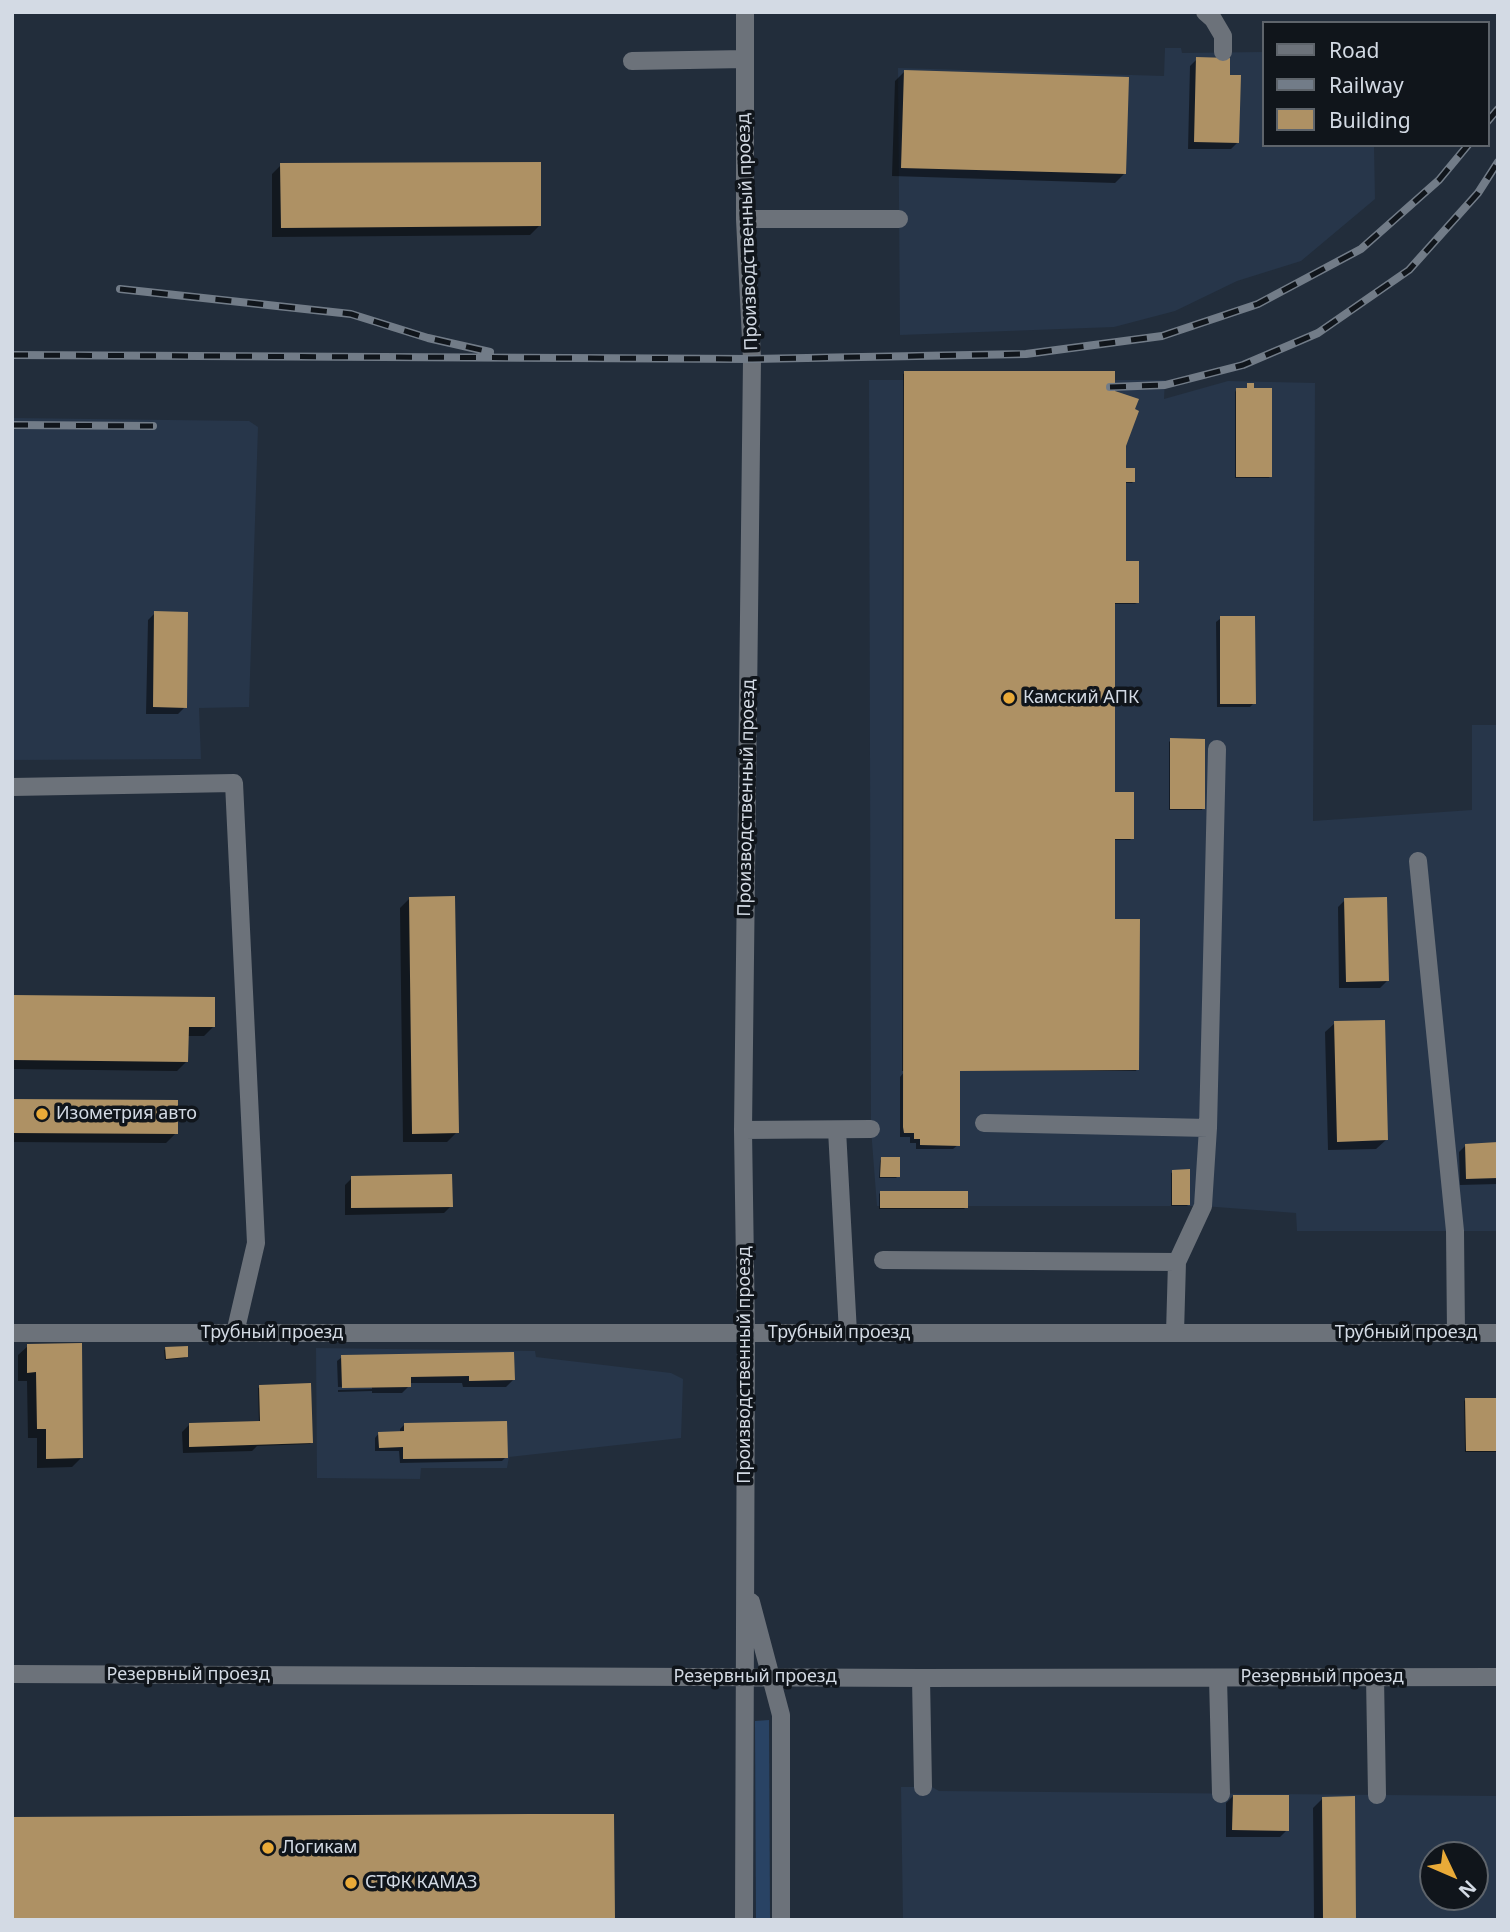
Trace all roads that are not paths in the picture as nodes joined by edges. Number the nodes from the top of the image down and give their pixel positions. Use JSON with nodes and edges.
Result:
{"nodes":[{"id":1,"x":745,"y":12,"type":"edge"},
{"id":2,"x":1205,"y":12,"type":"edge"},
{"id":3,"x":1223,"y":52,"type":"dead end"},
{"id":4,"x":745,"y":59,"type":"junction"},
{"id":5,"x":632,"y":61,"type":"dead end"},
{"id":6,"x":745,"y":219,"type":"junction"},
{"id":7,"x":899,"y":219,"type":"dead end"},
{"id":8,"x":1217,"y":749,"type":"dead end"},
{"id":9,"x":12,"y":787,"type":"edge"},
{"id":10,"x":1418,"y":861,"type":"dead end"},
{"id":11,"x":984,"y":1124,"type":"dead end"},
{"id":12,"x":1209,"y":1128,"type":"junction"},
{"id":13,"x":871,"y":1129,"type":"dead end"},
{"id":14,"x":743,"y":1130,"type":"junction"},
{"id":15,"x":837,"y":1130,"type":"junction"},
{"id":16,"x":883,"y":1260,"type":"dead end"},
{"id":17,"x":1177,"y":1262,"type":"junction"},
{"id":18,"x":12,"y":1333,"type":"edge"},
{"id":19,"x":236,"y":1333,"type":"junction"},
{"id":20,"x":746,"y":1333,"type":"junction"},
{"id":21,"x":848,"y":1333,"type":"junction"},
{"id":22,"x":1175,"y":1333,"type":"junction"},
{"id":23,"x":1456,"y":1333,"type":"junction"},
{"id":24,"x":1498,"y":1333,"type":"edge"},
{"id":25,"x":746,"y":1585,"type":"junction"},
{"id":26,"x":12,"y":1674,"type":"edge"},
{"id":27,"x":744,"y":1676,"type":"junction"},
{"id":28,"x":771,"y":1677,"type":"junction"},
{"id":29,"x":1375,"y":1677,"type":"junction"},
{"id":30,"x":1498,"y":1677,"type":"edge"},
{"id":31,"x":921,"y":1678,"type":"junction"},
{"id":32,"x":1218,"y":1678,"type":"junction"},
{"id":33,"x":922,"y":1787,"type":"dead end"},
{"id":34,"x":1221,"y":1794,"type":"dead end"},
{"id":35,"x":1377,"y":1796,"type":"dead end"},
{"id":36,"x":744,"y":1920,"type":"edge"},
{"id":37,"x":781,"y":1920,"type":"edge"}],
"edges":[{"from":1,"to":4,"type":"street","name":"Производственный проезд"},
{"from":2,"to":3,"type":"street"},
{"from":4,"to":5,"type":"street"},
{"from":4,"to":6,"type":"street","name":"Производственный проезд"},
{"from":6,"to":7,"type":"street"},
{"from":6,"to":14,"type":"street","name":"Производственный проезд"},
{"from":8,"to":12,"type":"street"},
{"from":9,"to":19,"type":"street"},
{"from":10,"to":23,"type":"street"},
{"from":11,"to":12,"type":"street"},
{"from":12,"to":17,"type":"street"},
{"from":13,"to":15,"type":"street"},
{"from":14,"to":15,"type":"street"},
{"from":14,"to":20,"type":"street","name":"Производственный проезд"},
{"from":15,"to":21,"type":"street"},
{"from":16,"to":17,"type":"street"},
{"from":17,"to":22,"type":"street"},
{"from":18,"to":19,"type":"street","name":"Трубный проезд"},
{"from":19,"to":20,"type":"street","name":"Трубный проезд"},
{"from":20,"to":21,"type":"street","name":"Трубный проезд"},
{"from":20,"to":25,"type":"street","name":"Производственный проезд"},
{"from":21,"to":22,"type":"street","name":"Трубный проезд"},
{"from":22,"to":23,"type":"street","name":"Трубный проезд"},
{"from":23,"to":24,"type":"street","name":"Трубный проезд"},
{"from":25,"to":27,"type":"street","name":"Производственный проезд"},
{"from":25,"to":28,"type":"street","name":"Производственный проезд"},
{"from":26,"to":27,"type":"street","name":"Резервный проезд"},
{"from":27,"to":28,"type":"street","name":"Резервный проезд"},
{"from":27,"to":36,"type":"street","name":"Производственный проезд"},
{"from":28,"to":31,"type":"street","name":"Резервный проезд"},
{"from":28,"to":37,"type":"street","name":"Производственный проезд"},
{"from":29,"to":30,"type":"street","name":"Резервный проезд"},
{"from":29,"to":32,"type":"street","name":"Резервный проезд"},
{"from":29,"to":35,"type":"street"},
{"from":31,"to":32,"type":"street","name":"Резервный проезд"},
{"from":31,"to":33,"type":"street"},
{"from":32,"to":34,"type":"street"}]}
